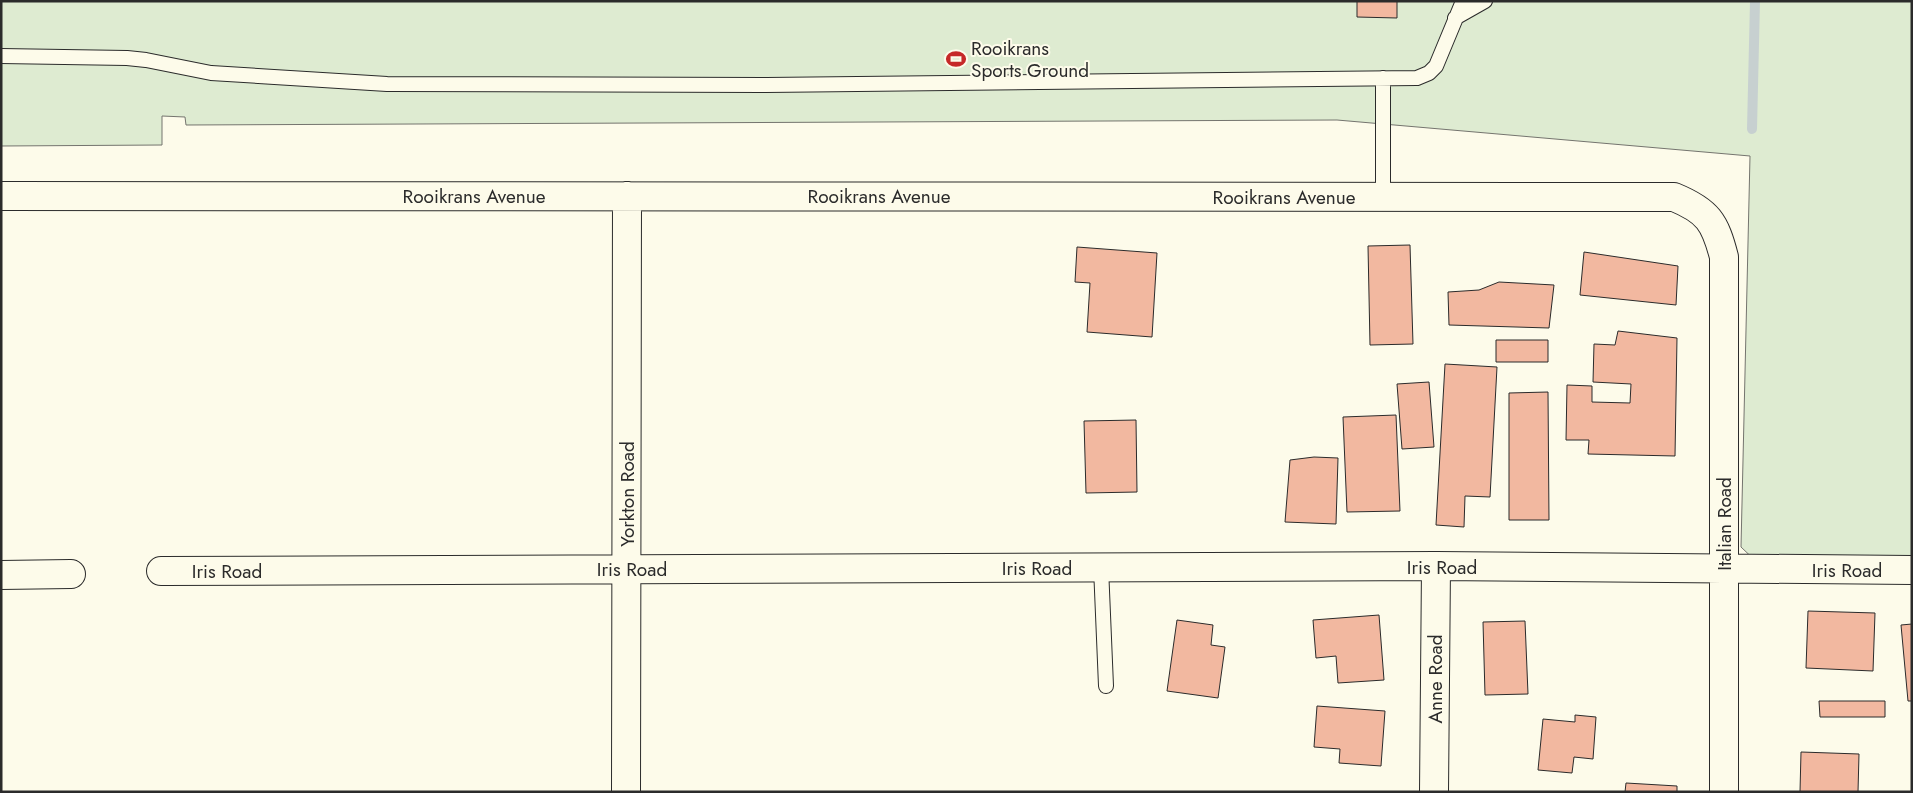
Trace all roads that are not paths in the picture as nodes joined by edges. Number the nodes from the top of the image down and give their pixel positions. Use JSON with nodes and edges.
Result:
{"nodes":[{"id":1,"x":1463,"y":1,"type":"edge"},
{"id":2,"x":1486,"y":1,"type":"edge"},
{"id":3,"x":1456,"y":18,"type":"junction"},
{"id":4,"x":1,"y":56,"type":"edge"},
{"id":5,"x":1383,"y":78,"type":"junction"},
{"id":6,"x":1,"y":196,"type":"edge"},
{"id":7,"x":627,"y":196,"type":"junction"},
{"id":8,"x":1383,"y":197,"type":"junction"},
{"id":9,"x":1724,"y":257,"type":"joint"},
{"id":10,"x":1436,"y":566,"type":"junction"},
{"id":11,"x":1101,"y":567,"type":"junction"},
{"id":12,"x":627,"y":569,"type":"junction"},
{"id":13,"x":1724,"y":570,"type":"junction"},
{"id":14,"x":1912,"y":570,"type":"edge"},
{"id":15,"x":161,"y":571,"type":"dead end"},
{"id":16,"x":71,"y":574,"type":"dead end"},
{"id":17,"x":1,"y":575,"type":"edge"},
{"id":18,"x":1106,"y":686,"type":"dead end"},
{"id":19,"x":626,"y":792,"type":"edge"},
{"id":20,"x":1434,"y":792,"type":"edge"},
{"id":21,"x":1724,"y":792,"type":"edge"}],
"edges":[{"from":1,"to":3,"type":"lane"},
{"from":2,"to":3,"type":"lane"},
{"from":3,"to":5,"type":"lane"},
{"from":4,"to":5,"type":"lane"},
{"from":5,"to":8,"type":"lane"},
{"from":6,"to":7,"type":"street","name":"Rooikrans Avenue"},
{"from":7,"to":8,"type":"street","name":"Rooikrans Avenue"},
{"from":7,"to":12,"type":"street","name":"Yorkton Road"},
{"from":8,"to":9,"type":"street","name":"Rooikrans Avenue"},
{"from":9,"to":13,"type":"street","name":"Italian Road"},
{"from":10,"to":11,"type":"street","name":"Iris Road"},
{"from":10,"to":13,"type":"street","name":"Iris Road"},
{"from":10,"to":20,"type":"street","name":"Anne Road"},
{"from":11,"to":12,"type":"street","name":"Iris Road"},
{"from":11,"to":18,"type":"lane"},
{"from":12,"to":15,"type":"street","name":"Iris Road"},
{"from":12,"to":19,"type":"street","name":"Yorkton Road"},
{"from":13,"to":14,"type":"street","name":"Iris Road"},
{"from":13,"to":21,"type":"street","name":"Italian Road"},
{"from":16,"to":17,"type":"street"}]}
